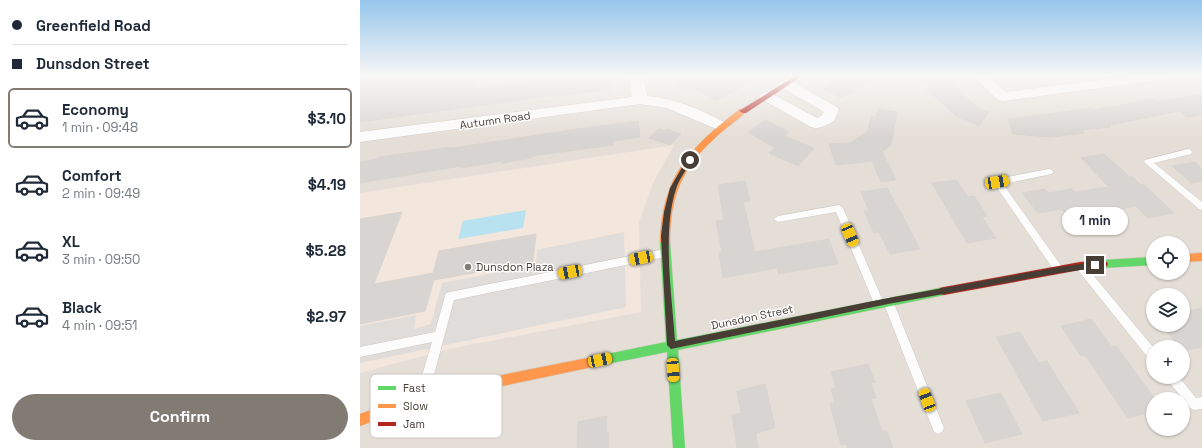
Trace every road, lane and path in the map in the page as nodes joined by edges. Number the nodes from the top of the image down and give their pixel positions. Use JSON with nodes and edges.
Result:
{"nodes":[{"id":1,"x":639,"y":97,"type":"edge"},
{"id":2,"x":765,"y":97,"type":"edge"},
{"id":3,"x":768,"y":97,"type":"edge"},
{"id":4,"x":809,"y":97,"type":"edge"},
{"id":5,"x":640,"y":100,"type":"junction"},
{"id":6,"x":721,"y":126,"type":"junction"},
{"id":7,"x":360,"y":137,"type":"edge"},
{"id":8,"x":1188,"y":152,"type":"dead end"},
{"id":9,"x":1049,"y":172,"type":"dead end"},
{"id":10,"x":1202,"y":207,"type":"edge"},
{"id":11,"x":778,"y":219,"type":"dead end"},
{"id":12,"x":666,"y":253,"type":"junction"},
{"id":13,"x":1202,"y":257,"type":"edge"},
{"id":14,"x":1190,"y":258,"type":"edge"},
{"id":15,"x":1146,"y":261,"type":"edge"},
{"id":16,"x":1080,"y":266,"type":"junction"},
{"id":17,"x":1059,"y":270,"type":"junction"},
{"id":18,"x":884,"y":302,"type":"junction"},
{"id":19,"x":439,"y":336,"type":"junction"},
{"id":20,"x":671,"y":345,"type":"junction"},
{"id":21,"x":1146,"y":346,"type":"edge"},
{"id":22,"x":360,"y":352,"type":"edge"},
{"id":23,"x":428,"y":374,"type":"edge"},
{"id":24,"x":502,"y":380,"type":"edge"},
{"id":25,"x":1177,"y":384,"type":"edge"},
{"id":26,"x":1202,"y":402,"type":"edge"},
{"id":27,"x":370,"y":416,"type":"edge"},
{"id":28,"x":360,"y":420,"type":"edge"},
{"id":29,"x":938,"y":428,"type":"dead end"},
{"id":30,"x":679,"y":448,"type":"edge"}],
"edges":[{"from":1,"to":5,"type":"street"},
{"from":2,"to":6,"type":"main road"},
{"from":3,"to":4,"type":"street"},
{"from":5,"to":6,"type":"street","name":"Autumn Road"},
{"from":5,"to":7,"type":"street","name":"Autumn Road"},
{"from":6,"to":12,"type":"main road"},
{"from":8,"to":10,"type":"lane"},
{"from":9,"to":17,"type":"lane"},
{"from":11,"to":18,"type":"lane"},
{"from":12,"to":19,"type":"lane"},
{"from":12,"to":20,"type":"main road"},
{"from":13,"to":14,"type":"main road"},
{"from":15,"to":16,"type":"main road","name":"Dunsdon Street"},
{"from":16,"to":17,"type":"main road","name":"Dunsdon Street"},
{"from":16,"to":21,"type":"lane"},
{"from":17,"to":18,"type":"main road","name":"Dunsdon Street"},
{"from":18,"to":20,"type":"main road","name":"Dunsdon Street"},
{"from":18,"to":29,"type":"lane"},
{"from":19,"to":22,"type":"lane"},
{"from":19,"to":23,"type":"lane"},
{"from":20,"to":24,"type":"main road","name":"Dunsdon Street"},
{"from":20,"to":30,"type":"main road"},
{"from":25,"to":26,"type":"lane"},
{"from":27,"to":28,"type":"main road","name":"Dunsdon Street"}]}
